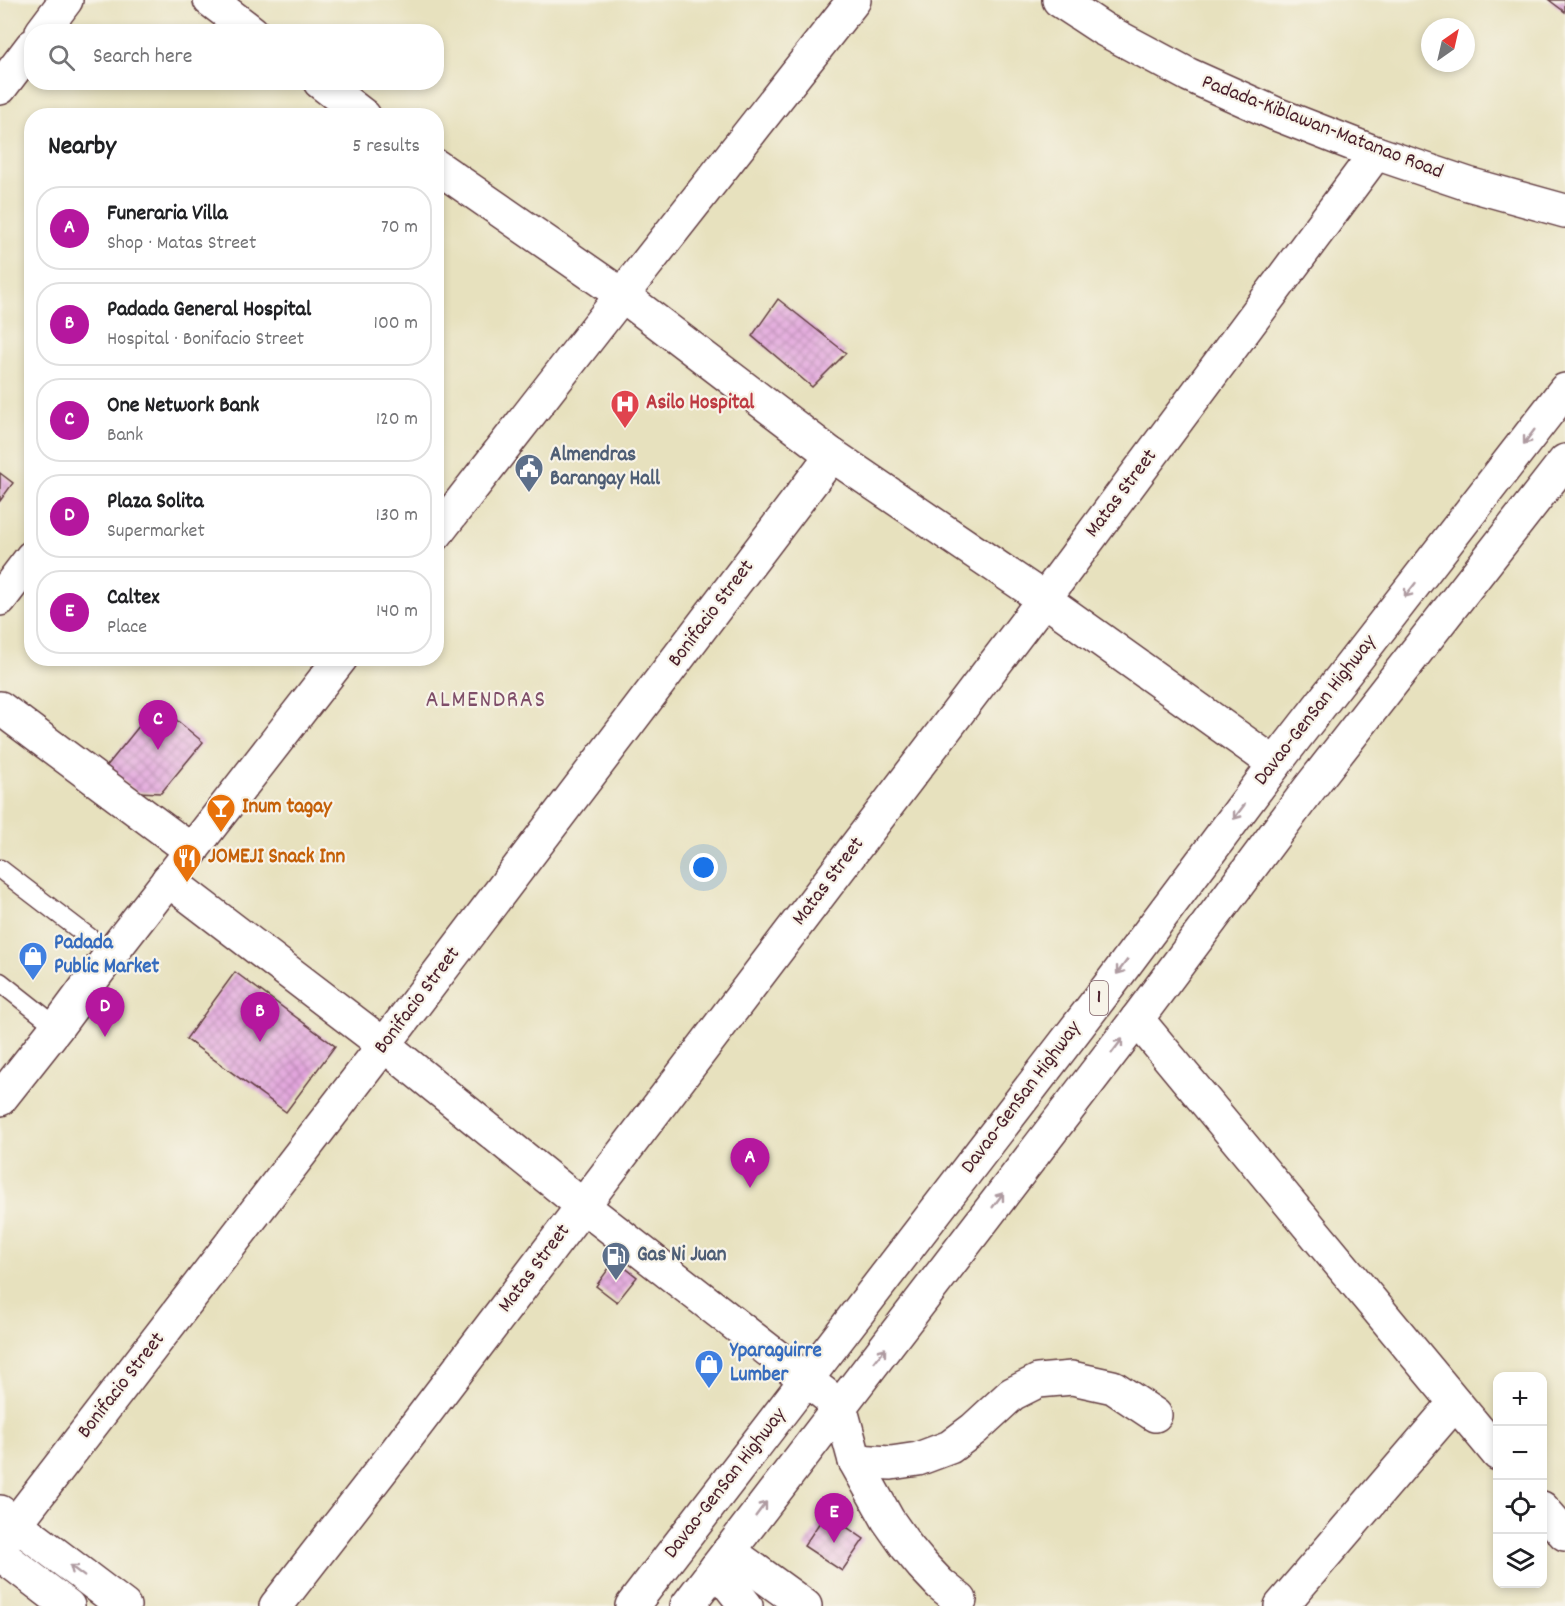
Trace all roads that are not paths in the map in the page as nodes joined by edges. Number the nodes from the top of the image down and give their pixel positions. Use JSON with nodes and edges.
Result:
{"nodes":[{"id":1,"x":66,"y":0,"type":"edge"},
{"id":2,"x":210,"y":0,"type":"edge"},
{"id":3,"x":854,"y":0,"type":"edge"},
{"id":4,"x":1059,"y":0,"type":"edge"},
{"id":5,"x":48,"y":24,"type":"edge"},
{"id":6,"x":242,"y":24,"type":"edge"},
{"id":7,"x":24,"y":56,"type":"edge"},
{"id":8,"x":0,"y":88,"type":"edge"},
{"id":9,"x":330,"y":90,"type":"edge"},
{"id":10,"x":351,"y":108,"type":"edge"},
{"id":11,"x":1376,"y":153,"type":"junction"},
{"id":12,"x":444,"y":172,"type":"edge"},
{"id":13,"x":1565,"y":211,"type":"edge"},
{"id":14,"x":622,"y":295,"type":"junction"},
{"id":15,"x":1565,"y":390,"type":"edge"},
{"id":16,"x":832,"y":455,"type":"junction"},
{"id":17,"x":1565,"y":461,"type":"edge"},
{"id":18,"x":444,"y":524,"type":"edge"},
{"id":19,"x":24,"y":567,"type":"edge"},
{"id":20,"x":0,"y":598,"type":"edge"},
{"id":21,"x":1044,"y":599,"type":"junction"},
{"id":22,"x":334,"y":666,"type":"edge"},
{"id":23,"x":0,"y":708,"type":"edge"},
{"id":24,"x":1275,"y":764,"type":"junction"},
{"id":25,"x":192,"y":851,"type":"junction"},
{"id":26,"x":0,"y":869,"type":"edge"},
{"id":27,"x":168,"y":880,"type":"junction"},
{"id":28,"x":111,"y":954,"type":"junction"},
{"id":29,"x":0,"y":982,"type":"edge"},
{"id":30,"x":1137,"y":1019,"type":"junction"},
{"id":31,"x":57,"y":1027,"type":"junction"},
{"id":32,"x":384,"y":1045,"type":"junction"},
{"id":33,"x":0,"y":1099,"type":"edge"},
{"id":34,"x":583,"y":1206,"type":"junction"},
{"id":35,"x":806,"y":1380,"type":"junction"},
{"id":36,"x":1455,"y":1403,"type":"junction"},
{"id":37,"x":840,"y":1406,"type":"junction"},
{"id":38,"x":1155,"y":1415,"type":"dead end"},
{"id":39,"x":1493,"y":1449,"type":"edge"},
{"id":40,"x":855,"y":1461,"type":"junction"},
{"id":41,"x":1547,"y":1514,"type":"edge"},
{"id":42,"x":5,"y":1526,"type":"edge"},
{"id":43,"x":1565,"y":1534,"type":"edge"},
{"id":44,"x":0,"y":1554,"type":"edge"},
{"id":45,"x":722,"y":1560,"type":"junction"},
{"id":46,"x":967,"y":1604,"type":"edge"},
{"id":47,"x":68,"y":1606,"type":"edge"},
{"id":48,"x":124,"y":1606,"type":"edge"},
{"id":49,"x":276,"y":1606,"type":"edge"},
{"id":50,"x":632,"y":1606,"type":"edge"},
{"id":51,"x":687,"y":1606,"type":"edge"},
{"id":52,"x":746,"y":1606,"type":"edge"},
{"id":53,"x":805,"y":1606,"type":"edge"},
{"id":54,"x":1281,"y":1606,"type":"edge"}],
"edges":[{"from":1,"to":5,"type":"main road"},
{"from":2,"to":6,"type":"main road"},
{"from":3,"to":14,"type":"main road"},
{"from":4,"to":11,"type":"main road","name":"Padada-Kiblawan-Matanao Road"},
{"from":7,"to":8,"type":"main road"},
{"from":9,"to":10,"type":"main road"},
{"from":11,"to":13,"type":"main road","name":"Padada-Kiblawan-Matanao Road"},
{"from":11,"to":21,"type":"main road","name":"Matas Street"},
{"from":12,"to":14,"type":"main road"},
{"from":14,"to":16,"type":"main road"},
{"from":14,"to":18,"type":"main road"},
{"from":15,"to":24,"type":"main road","name":"Davao-GenSan Highway","number":"1","one_way":true},
{"from":16,"to":21,"type":"main road"},
{"from":16,"to":32,"type":"main road","name":"Bonifacio Street"},
{"from":17,"to":30,"type":"main road","name":"Davao-GenSan Highway","number":"1"},
{"from":19,"to":20,"type":"main road"},
{"from":21,"to":24,"type":"main road"},
{"from":21,"to":34,"type":"main road","name":"Matas Street"},
{"from":22,"to":25,"type":"main road"},
{"from":23,"to":25,"type":"main road"},
{"from":24,"to":35,"type":"main road","name":"Davao-GenSan Highway","number":"1","one_way":true},
{"from":25,"to":27,"type":"main road"},
{"from":26,"to":28,"type":"lane"},
{"from":27,"to":28,"type":"main road"},
{"from":27,"to":32,"type":"main road"},
{"from":28,"to":31,"type":"main road"},
{"from":29,"to":31,"type":"lane"},
{"from":30,"to":36,"type":"main road"},
{"from":37,"to":30,"type":"main road","name":"Davao-GenSan Highway","number":"1","one_way":true},
{"from":31,"to":33,"type":"main road"},
{"from":32,"to":34,"type":"main road"},
{"from":32,"to":42,"type":"main road","name":"Bonifacio Street"},
{"from":34,"to":35,"type":"main road"},
{"from":34,"to":49,"type":"main road","name":"Matas Street"},
{"from":35,"to":37,"type":"main road"},
{"from":35,"to":50,"type":"main road","name":"Davao-GenSan Highway","number":"1"},
{"from":36,"to":39,"type":"main road"},
{"from":36,"to":54,"type":"main road"},
{"from":37,"to":40,"type":"main road"},
{"from":45,"to":37,"type":"main road","name":"Davao-GenSan Highway","number":"1","one_way":true},
{"from":38,"to":40,"type":"main road"},
{"from":40,"to":46,"type":"main road"},
{"from":41,"to":43,"type":"main road"},
{"from":48,"to":42,"type":"main road","one_way":true},
{"from":44,"to":47,"type":"main road"},
{"from":45,"to":51,"type":"main road","name":"Davao-GenSan Highway","number":"1"},
{"from":45,"to":52,"type":"main road"},
{"from":45,"to":53,"type":"main road"}]}
